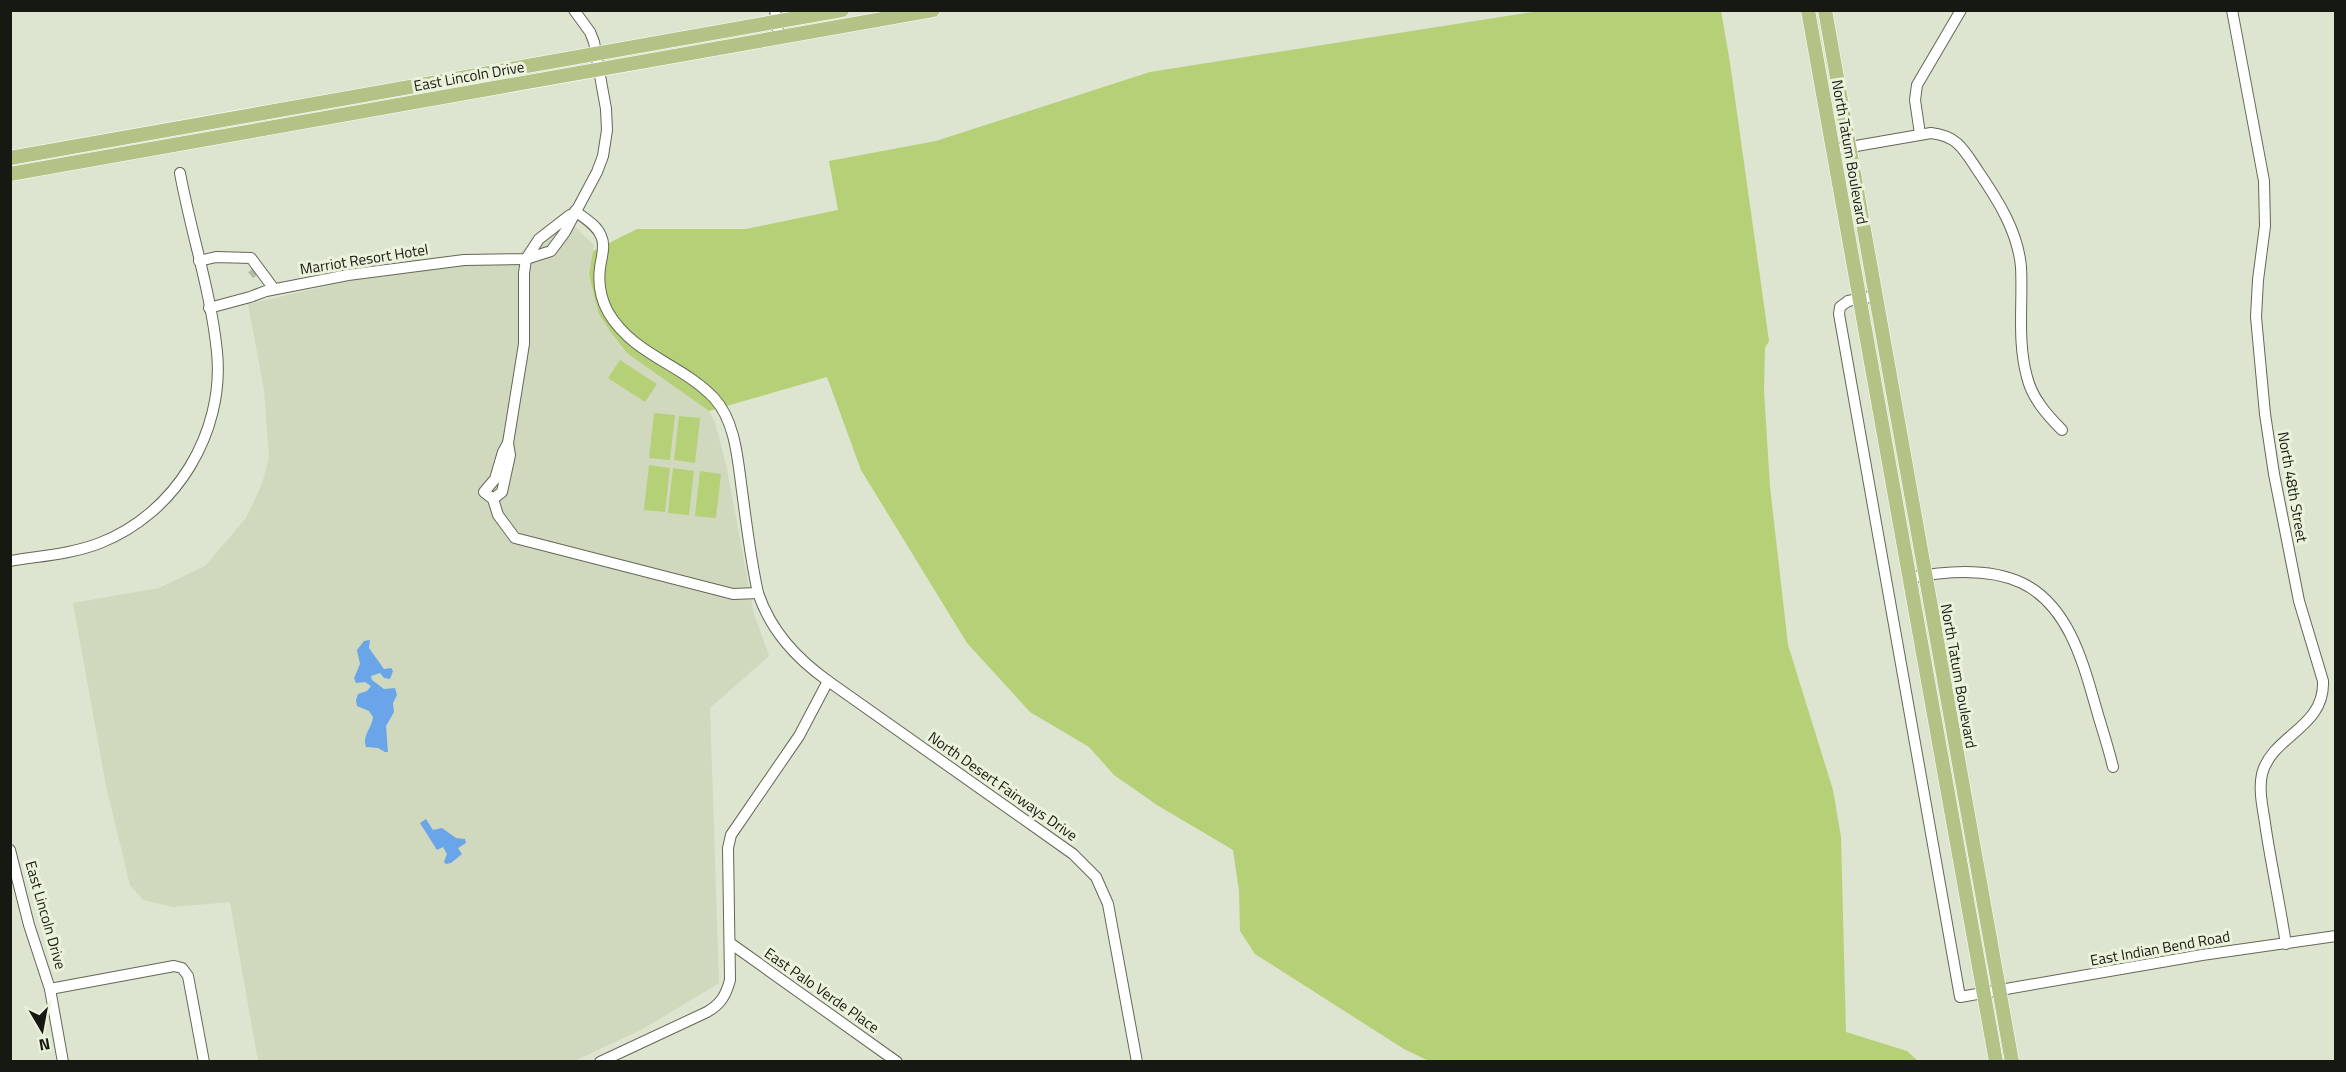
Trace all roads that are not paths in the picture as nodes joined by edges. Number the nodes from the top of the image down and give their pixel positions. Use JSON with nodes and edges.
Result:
{"nodes":[{"id":1,"x":574,"y":10,"type":"edge"},
{"id":2,"x":842,"y":10,"type":"edge"},
{"id":3,"x":933,"y":10,"type":"edge"},
{"id":4,"x":1808,"y":10,"type":"edge"},
{"id":5,"x":1825,"y":10,"type":"edge"},
{"id":6,"x":1961,"y":10,"type":"edge"},
{"id":7,"x":2232,"y":10,"type":"edge"},
{"id":8,"x":776,"y":16,"type":"edge"},
{"id":9,"x":779,"y":38,"type":"junction"},
{"id":10,"x":596,"y":54,"type":"junction"},
{"id":11,"x":599,"y":70,"type":"junction"},
{"id":12,"x":406,"y":88,"type":"junction"},
{"id":13,"x":409,"y":104,"type":"junction"},
{"id":14,"x":225,"y":120,"type":"junction"},
{"id":15,"x":1920,"y":134,"type":"junction"},
{"id":16,"x":1848,"y":147,"type":"junction"},
{"id":17,"x":152,"y":148,"type":"junction"},
{"id":18,"x":1833,"y":150,"type":"junction"},
{"id":19,"x":10,"y":158,"type":"edge"},
{"id":20,"x":10,"y":174,"type":"edge"},
{"id":21,"x":180,"y":174,"type":"dead end"},
{"id":22,"x":575,"y":211,"type":"junction"},
{"id":23,"x":232,"y":256,"type":"junction"},
{"id":24,"x":526,"y":259,"type":"junction"},
{"id":25,"x":199,"y":261,"type":"junction"},
{"id":26,"x":270,"y":290,"type":"junction"},
{"id":27,"x":1875,"y":296,"type":"junction"},
{"id":28,"x":1859,"y":299,"type":"junction"},
{"id":29,"x":209,"y":308,"type":"junction"},
{"id":30,"x":2062,"y":430,"type":"dead end"},
{"id":31,"x":10,"y":561,"type":"edge"},
{"id":32,"x":1924,"y":575,"type":"junction"},
{"id":33,"x":1909,"y":578,"type":"junction"},
{"id":34,"x":758,"y":592,"type":"junction"},
{"id":35,"x":828,"y":681,"type":"junction"},
{"id":36,"x":2113,"y":767,"type":"dead end"},
{"id":37,"x":10,"y":850,"type":"edge"},
{"id":38,"x":2336,"y":936,"type":"edge"},
{"id":39,"x":730,"y":943,"type":"junction"},
{"id":40,"x":2286,"y":944,"type":"junction"},
{"id":41,"x":50,"y":989,"type":"junction"},
{"id":42,"x":1991,"y":992,"type":"junction"},
{"id":43,"x":63,"y":1062,"type":"edge"},
{"id":44,"x":204,"y":1062,"type":"edge"},
{"id":45,"x":600,"y":1062,"type":"edge"},
{"id":46,"x":897,"y":1062,"type":"edge"},
{"id":47,"x":1137,"y":1062,"type":"edge"},
{"id":48,"x":1996,"y":1062,"type":"edge"},
{"id":49,"x":2012,"y":1062,"type":"edge"}],
"edges":[{"from":1,"to":10,"type":"street"},
{"from":2,"to":8,"type":"main road","name":"East Lincoln Drive"},
{"from":3,"to":9,"type":"main road","name":"East Lincoln Drive"},
{"from":4,"to":18,"type":"main road","name":"North Tatum Boulevard"},
{"from":5,"to":16,"type":"main road","name":"North Tatum Boulevard"},
{"from":6,"to":15,"type":"street"},
{"from":7,"to":40,"type":"street","name":"North 48th Street"},
{"from":8,"to":9,"type":"street"},
{"from":8,"to":10,"type":"main road","name":"East Lincoln Drive"},
{"from":9,"to":11,"type":"main road","name":"East Lincoln Drive"},
{"from":10,"to":11,"type":"street"},
{"from":10,"to":12,"type":"main road","name":"East Lincoln Drive"},
{"from":11,"to":13,"type":"main road","name":"East Lincoln Drive"},
{"from":11,"to":22,"type":"street"},
{"from":12,"to":13,"type":"main road"},
{"from":12,"to":14,"type":"main road","name":"East Lincoln Drive"},
{"from":13,"to":17,"type":"main road","name":"East Lincoln Drive"},
{"from":14,"to":17,"type":"main road"},
{"from":14,"to":19,"type":"main road","name":"East Lincoln Drive"},
{"from":15,"to":16,"type":"street"},
{"from":15,"to":30,"type":"street"},
{"from":16,"to":18,"type":"street"},
{"from":16,"to":27,"type":"main road","name":"North Tatum Boulevard"},
{"from":17,"to":20,"type":"main road","name":"East Lincoln Drive"},
{"from":18,"to":28,"type":"main road","name":"North Tatum Boulevard"},
{"from":21,"to":25,"type":"street"},
{"from":22,"to":24,"type":"street"},
{"from":22,"to":24,"type":"street"},
{"from":22,"to":34,"type":"street","name":"North Desert Fairways Drive"},
{"from":23,"to":25,"type":"street"},
{"from":23,"to":26,"type":"street"},
{"from":23,"to":26,"type":"street"},
{"from":24,"to":26,"type":"street","name":"Marriot Resort Hotel"},
{"from":24,"to":34,"type":"street"},
{"from":25,"to":29,"type":"street"},
{"from":26,"to":29,"type":"street","name":"Marriot Resort Hotel"},
{"from":27,"to":28,"type":"street"},
{"from":27,"to":32,"type":"main road","name":"North Tatum Boulevard"},
{"from":28,"to":33,"type":"main road","name":"North Tatum Boulevard"},
{"from":28,"to":42,"type":"street"},
{"from":29,"to":31,"type":"street"},
{"from":32,"to":33,"type":"street"},
{"from":32,"to":36,"type":"street"},
{"from":32,"to":42,"type":"main road","name":"North Tatum Boulevard"},
{"from":33,"to":42,"type":"main road","name":"North Tatum Boulevard"},
{"from":34,"to":35,"type":"street","name":"North Desert Fairways Drive"},
{"from":35,"to":39,"type":"street"},
{"from":35,"to":47,"type":"street","name":"North Desert Fairways Drive"},
{"from":37,"to":41,"type":"street","name":"East Lincoln Drive"},
{"from":38,"to":40,"type":"street","name":"East Indian Bend Road"},
{"from":39,"to":45,"type":"street"},
{"from":39,"to":46,"type":"street","name":"East Palo Verde Place"},
{"from":40,"to":42,"type":"street","name":"East Indian Bend Road"},
{"from":41,"to":43,"type":"street","name":"East Lincoln Drive"},
{"from":41,"to":44,"type":"street","name":"East Lincoln Drive"},
{"from":42,"to":48,"type":"main road","name":"North Tatum Boulevard"},
{"from":42,"to":49,"type":"main road","name":"North Tatum Boulevard"}]}
